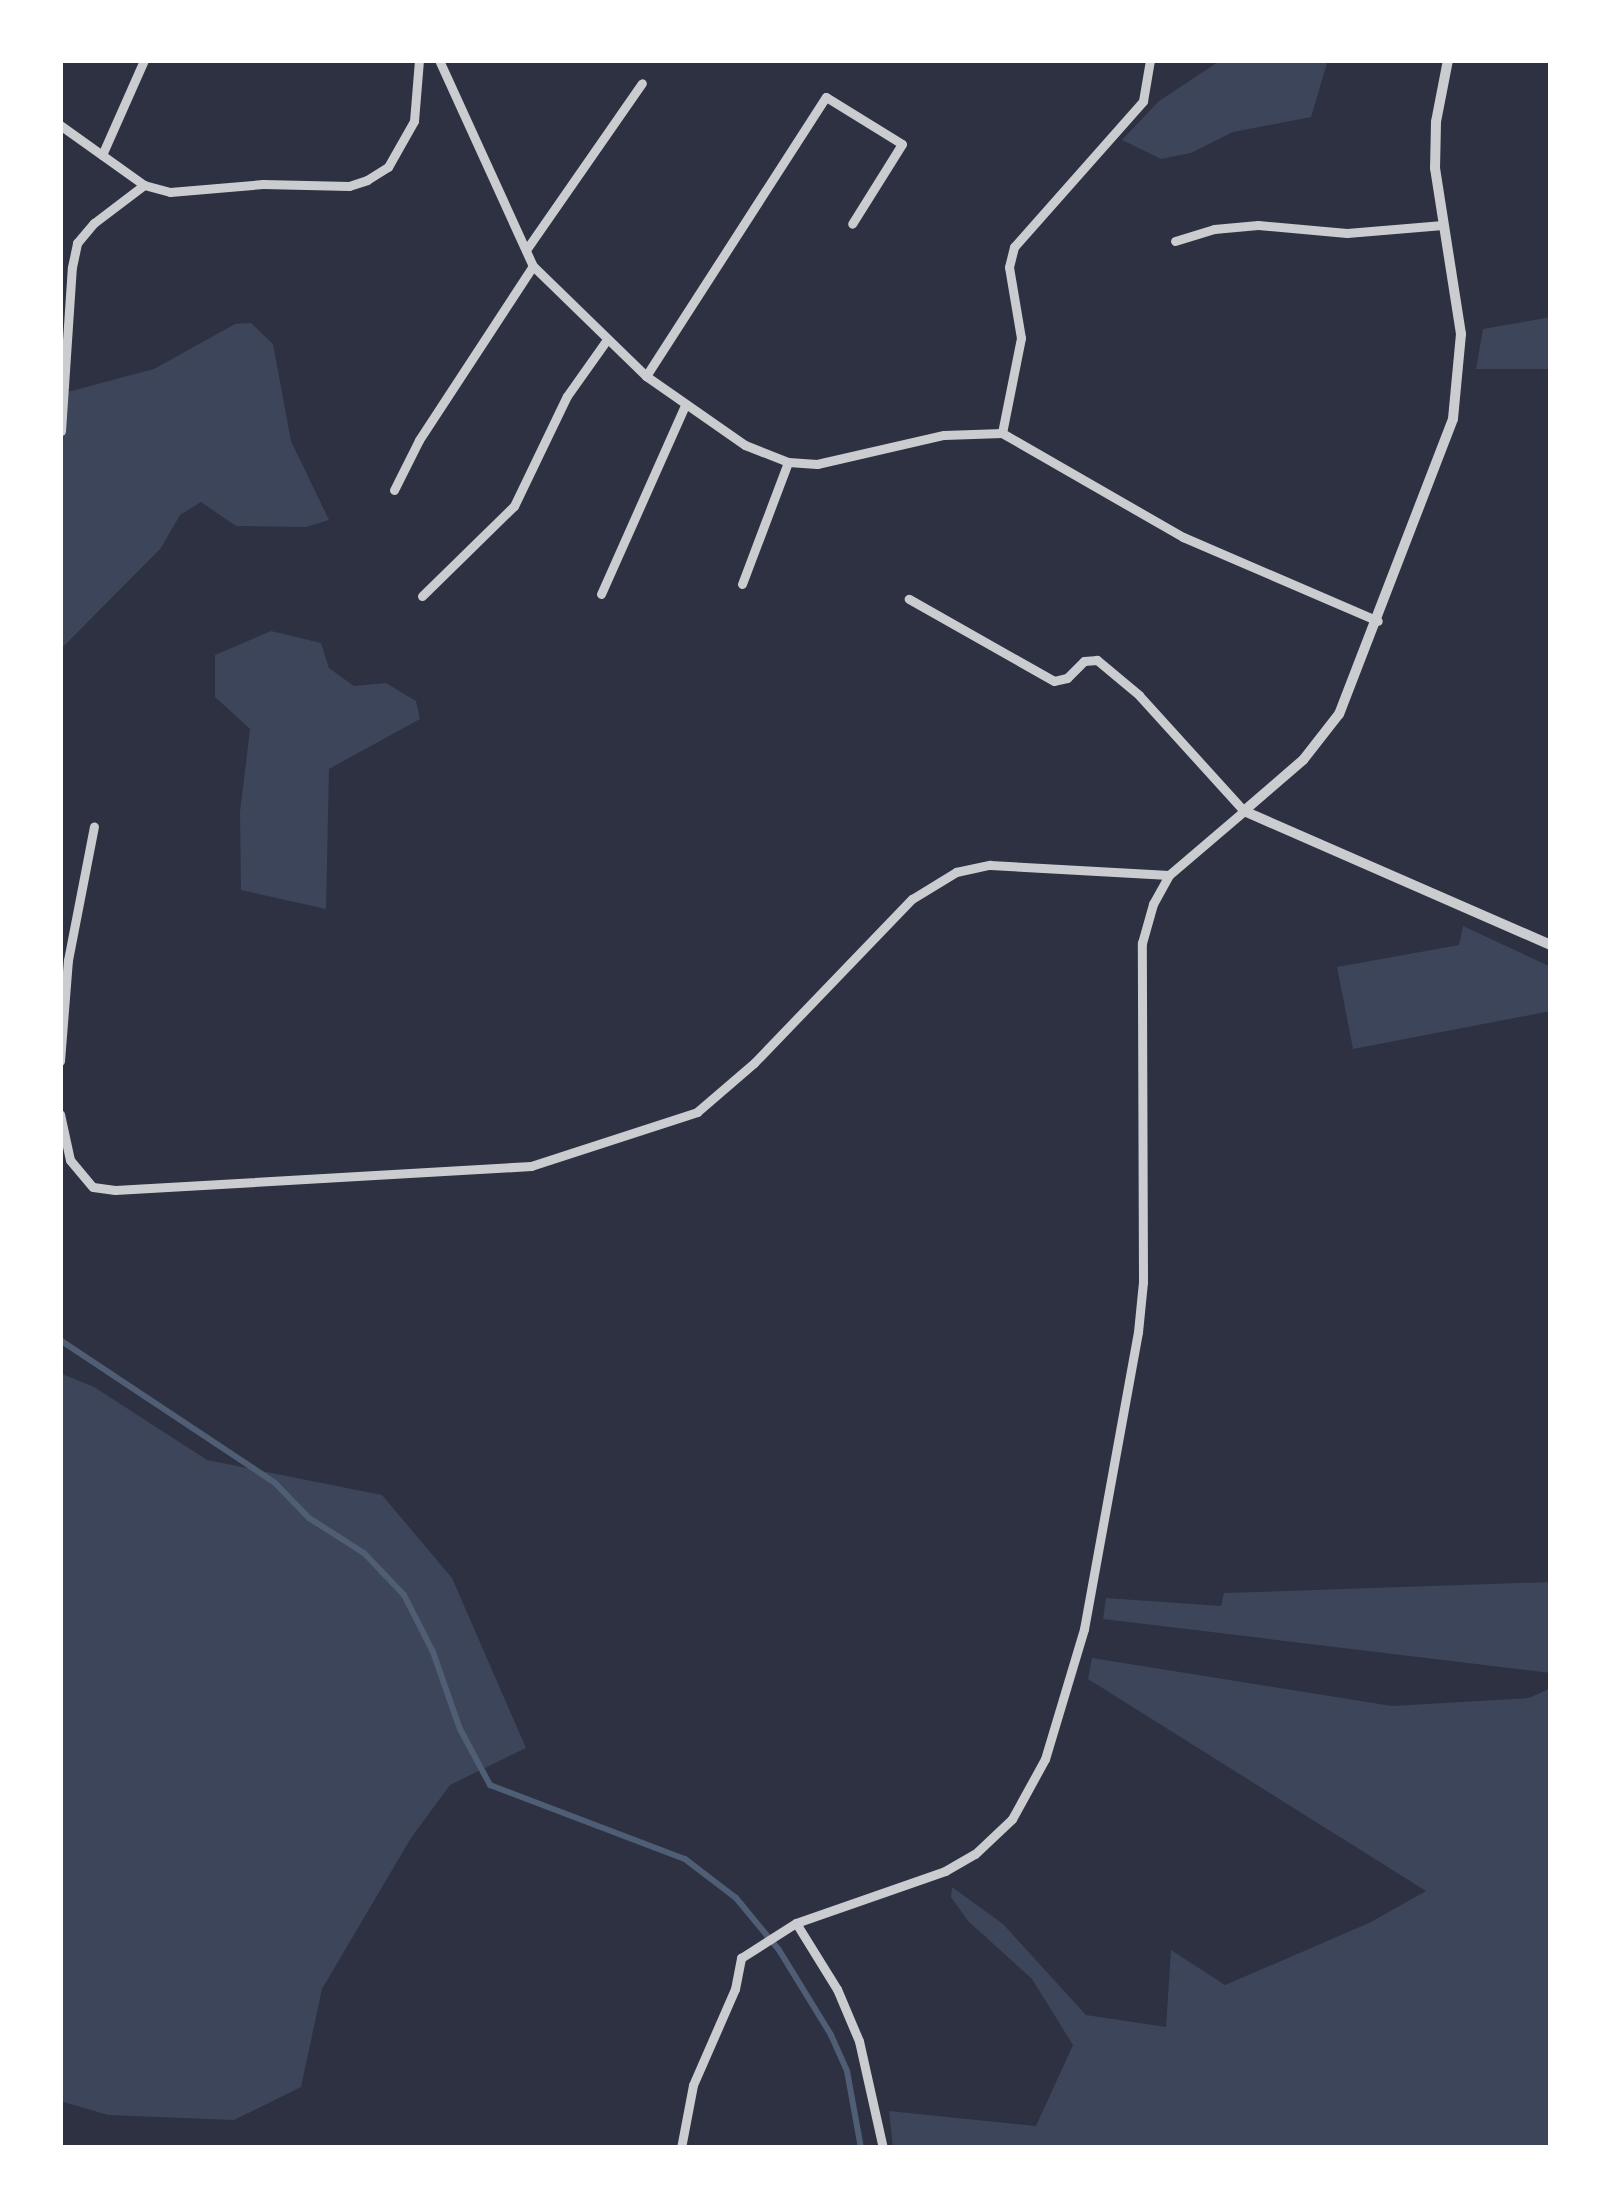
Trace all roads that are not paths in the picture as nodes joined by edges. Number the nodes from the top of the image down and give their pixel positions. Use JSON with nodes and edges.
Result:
{"nodes":[{"id":1,"x":144,"y":60,"type":"edge"},
{"id":2,"x":419,"y":60,"type":"edge"},
{"id":3,"x":439,"y":60,"type":"edge"},
{"id":4,"x":1150,"y":60,"type":"edge"},
{"id":5,"x":1448,"y":60,"type":"edge"},
{"id":6,"x":642,"y":83,"type":"dead end"},
{"id":7,"x":60,"y":125,"type":"edge"},
{"id":8,"x":102,"y":155,"type":"junction"},
{"id":9,"x":144,"y":185,"type":"junction"},
{"id":10,"x":852,"y":224,"type":"dead end"},
{"id":11,"x":1443,"y":226,"type":"junction"},
{"id":12,"x":1175,"y":241,"type":"dead end"},
{"id":13,"x":526,"y":250,"type":"junction"},
{"id":14,"x":533,"y":266,"type":"junction"},
{"id":15,"x":606,"y":341,"type":"junction"},
{"id":16,"x":646,"y":376,"type":"junction"},
{"id":17,"x":685,"y":405,"type":"junction"},
{"id":18,"x":61,"y":431,"type":"edge"},
{"id":19,"x":1002,"y":433,"type":"junction"},
{"id":20,"x":788,"y":462,"type":"junction"},
{"id":21,"x":394,"y":490,"type":"dead end"},
{"id":22,"x":742,"y":584,"type":"dead end"},
{"id":23,"x":602,"y":594,"type":"dead end"},
{"id":24,"x":422,"y":596,"type":"dead end"},
{"id":25,"x":909,"y":599,"type":"dead end"},
{"id":26,"x":1378,"y":621,"type":"junction"},
{"id":27,"x":1244,"y":811,"type":"junction"},
{"id":28,"x":94,"y":826,"type":"dead end"},
{"id":29,"x":1169,"y":875,"type":"junction"},
{"id":30,"x":1551,"y":945,"type":"edge"},
{"id":31,"x":60,"y":1061,"type":"edge"},
{"id":32,"x":60,"y":1114,"type":"edge"},
{"id":33,"x":796,"y":1923,"type":"junction"},
{"id":34,"x":681,"y":2148,"type":"edge"},
{"id":35,"x":883,"y":2148,"type":"edge"}],
"edges":[{"from":1,"to":8,"type":"street"},
{"from":2,"to":9,"type":"street"},
{"from":3,"to":13,"type":"street"},
{"from":4,"to":19,"type":"street"},
{"from":5,"to":11,"type":"street"},
{"from":6,"to":13,"type":"street"},
{"from":7,"to":8,"type":"street"},
{"from":8,"to":9,"type":"street"},
{"from":9,"to":18,"type":"street"},
{"from":10,"to":16,"type":"street"},
{"from":11,"to":12,"type":"street"},
{"from":11,"to":26,"type":"street"},
{"from":13,"to":14,"type":"street"},
{"from":14,"to":15,"type":"street"},
{"from":14,"to":21,"type":"street"},
{"from":15,"to":16,"type":"street"},
{"from":15,"to":24,"type":"street"},
{"from":16,"to":17,"type":"street"},
{"from":17,"to":20,"type":"street"},
{"from":17,"to":23,"type":"street"},
{"from":19,"to":20,"type":"street"},
{"from":19,"to":26,"type":"street"},
{"from":20,"to":22,"type":"street"},
{"from":25,"to":27,"type":"street"},
{"from":26,"to":27,"type":"street"},
{"from":27,"to":29,"type":"street"},
{"from":27,"to":30,"type":"street"},
{"from":28,"to":31,"type":"street"},
{"from":29,"to":32,"type":"street"},
{"from":29,"to":33,"type":"street"},
{"from":33,"to":34,"type":"street"},
{"from":33,"to":35,"type":"street"}]}
